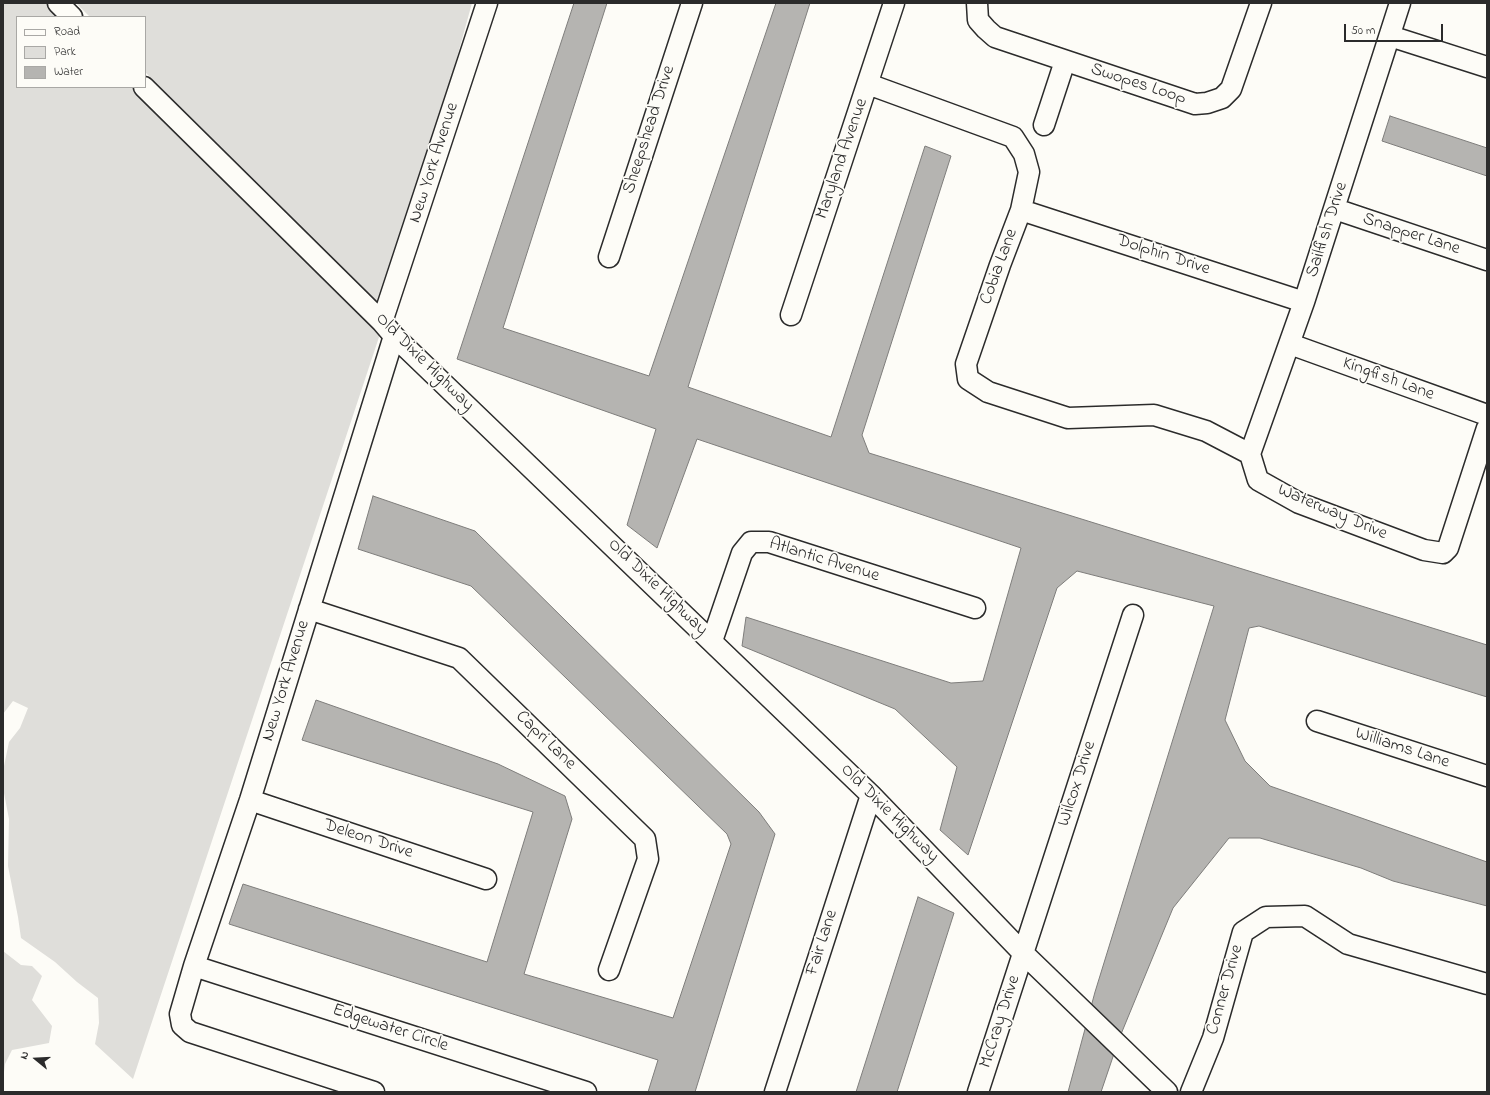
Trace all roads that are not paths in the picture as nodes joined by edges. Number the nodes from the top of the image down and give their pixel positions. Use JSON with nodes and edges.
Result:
{"nodes":[{"id":1,"x":58,"y":3,"type":"edge"},
{"id":2,"x":487,"y":3,"type":"edge"},
{"id":3,"x":692,"y":3,"type":"edge"},
{"id":4,"x":894,"y":3,"type":"edge"},
{"id":5,"x":977,"y":3,"type":"edge"},
{"id":6,"x":1261,"y":3,"type":"edge"},
{"id":7,"x":1400,"y":3,"type":"edge"},
{"id":8,"x":71,"y":16,"type":"edge"},
{"id":9,"x":1390,"y":36,"type":"junction"},
{"id":10,"x":1065,"y":61,"type":"junction"},
{"id":11,"x":1487,"y":67,"type":"edge"},
{"id":12,"x":868,"y":84,"type":"junction"},
{"id":13,"x":145,"y":88,"type":"edge"},
{"id":14,"x":1044,"y":125,"type":"dead end"},
{"id":15,"x":1335,"y":209,"type":"junction"},
{"id":16,"x":1021,"y":210,"type":"junction"},
{"id":17,"x":609,"y":257,"type":"dead end"},
{"id":18,"x":1487,"y":260,"type":"edge"},
{"id":19,"x":1304,"y":302,"type":"junction"},
{"id":20,"x":791,"y":315,"type":"dead end"},
{"id":21,"x":388,"y":329,"type":"junction"},
{"id":22,"x":1290,"y":344,"type":"junction"},
{"id":23,"x":1487,"y":415,"type":"edge"},
{"id":24,"x":1487,"y":428,"type":"edge"},
{"id":25,"x":1250,"y":454,"type":"junction"},
{"id":26,"x":976,"y":608,"type":"dead end"},
{"id":27,"x":309,"y":609,"type":"junction"},
{"id":28,"x":1133,"y":615,"type":"dead end"},
{"id":29,"x":712,"y":641,"type":"junction"},
{"id":30,"x":1317,"y":721,"type":"dead end"},
{"id":31,"x":1487,"y":776,"type":"edge"},
{"id":32,"x":871,"y":795,"type":"junction"},
{"id":33,"x":250,"y":800,"type":"junction"},
{"id":34,"x":486,"y":879,"type":"dead end"},
{"id":35,"x":1023,"y":953,"type":"junction"},
{"id":36,"x":194,"y":966,"type":"junction"},
{"id":37,"x":609,"y":970,"type":"dead end"},
{"id":38,"x":1487,"y":984,"type":"edge"},
{"id":39,"x":374,"y":1092,"type":"edge"},
{"id":40,"x":586,"y":1092,"type":"edge"},
{"id":41,"x":775,"y":1092,"type":"edge"},
{"id":42,"x":978,"y":1092,"type":"edge"},
{"id":43,"x":1167,"y":1092,"type":"edge"},
{"id":44,"x":1191,"y":1092,"type":"edge"}],
"edges":[{"from":1,"to":8,"type":"street"},
{"from":2,"to":21,"type":"street","name":"New York Avenue"},
{"from":3,"to":17,"type":"street","name":"Sheepshead Drive"},
{"from":4,"to":12,"type":"street","name":"Maryland Avenue"},
{"from":5,"to":10,"type":"street","name":"Swopes Loop"},
{"from":6,"to":10,"type":"street","name":"Swopes Loop"},
{"from":7,"to":9,"type":"street","name":"Sailfish Drive"},
{"from":9,"to":11,"type":"street"},
{"from":9,"to":15,"type":"street","name":"Sailfish Drive"},
{"from":10,"to":14,"type":"street"},
{"from":12,"to":16,"type":"street","name":"Cobia Lane"},
{"from":12,"to":20,"type":"street","name":"Maryland Avenue"},
{"from":13,"to":21,"type":"street","name":"Old Dixie Highway"},
{"from":15,"to":18,"type":"street","name":"Snapper Lane"},
{"from":15,"to":19,"type":"street","name":"Sailfish Drive"},
{"from":16,"to":19,"type":"street","name":"Dolphin Drive"},
{"from":16,"to":25,"type":"street","name":"Cobia Lane"},
{"from":19,"to":22,"type":"street","name":"Sailfish Drive"},
{"from":21,"to":27,"type":"street","name":"New York Avenue"},
{"from":21,"to":29,"type":"street","name":"Old Dixie Highway"},
{"from":22,"to":23,"type":"street","name":"Kingfish Lane"},
{"from":22,"to":25,"type":"street","name":"Sailfish Drive"},
{"from":24,"to":25,"type":"street","name":"Waterway Drive"},
{"from":26,"to":29,"type":"street","name":"Atlantic Avenue"},
{"from":27,"to":33,"type":"street","name":"New York Avenue"},
{"from":27,"to":37,"type":"street","name":"Capri Lane"},
{"from":28,"to":35,"type":"street","name":"Wilcox Drive"},
{"from":29,"to":32,"type":"street","name":"Old Dixie Highway"},
{"from":30,"to":31,"type":"street","name":"Williams Lane"},
{"from":32,"to":35,"type":"street","name":"Old Dixie Highway"},
{"from":32,"to":41,"type":"street","name":"Fair Lane"},
{"from":33,"to":34,"type":"street","name":"Deleon Drive"},
{"from":33,"to":36,"type":"street","name":"New York Avenue"},
{"from":35,"to":42,"type":"street","name":"McCray Drive"},
{"from":35,"to":43,"type":"street","name":"Old Dixie Highway"},
{"from":36,"to":39,"type":"street","name":"New York Avenue"},
{"from":36,"to":40,"type":"street","name":"Edgewater Circle"},
{"from":38,"to":44,"type":"street","name":"Conner Drive"}]}
